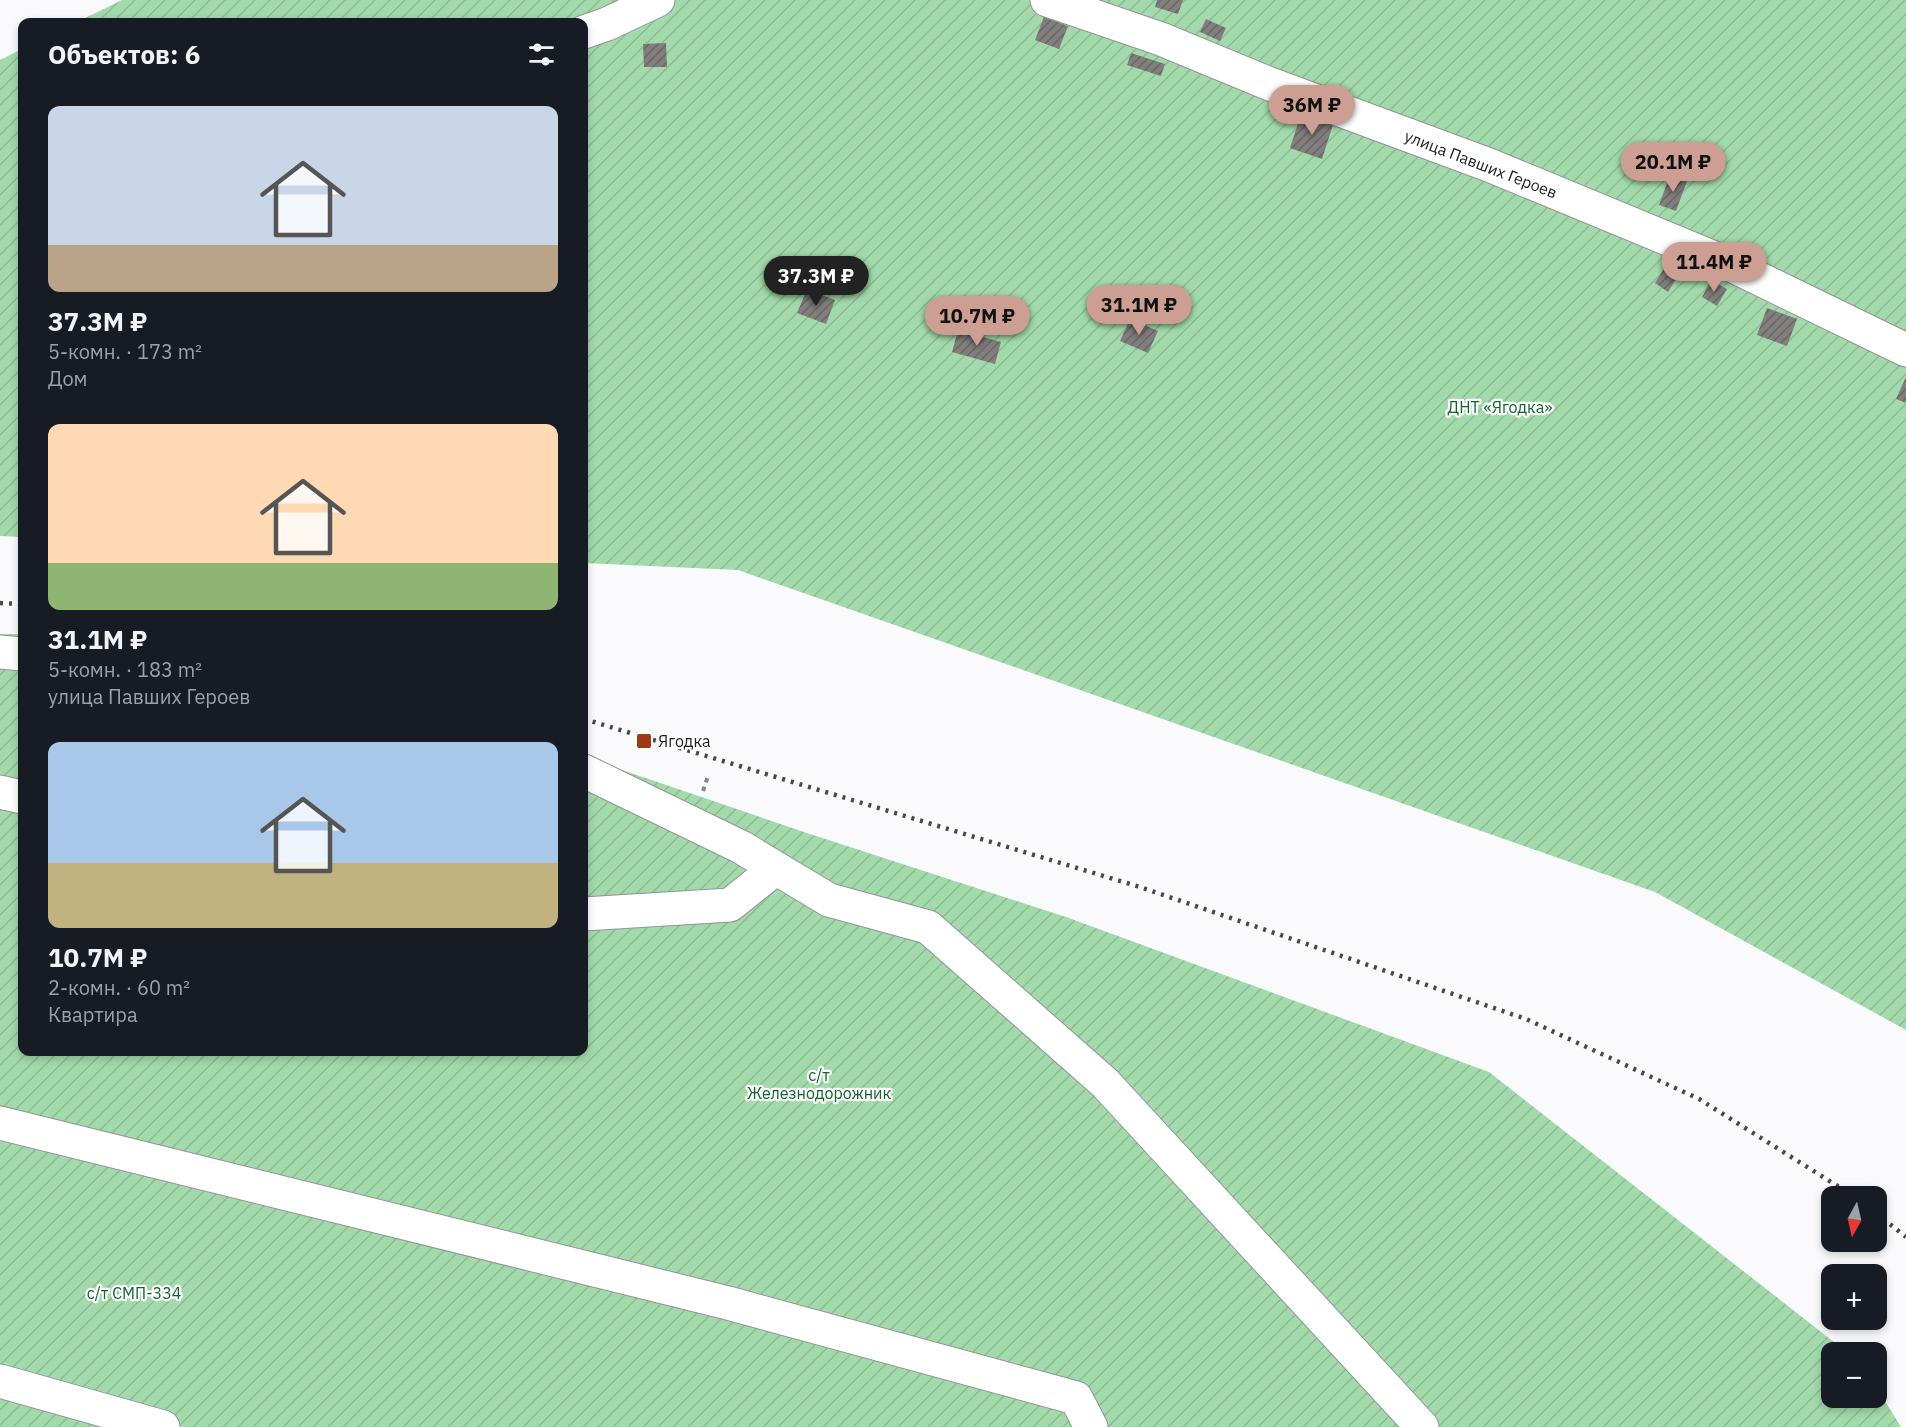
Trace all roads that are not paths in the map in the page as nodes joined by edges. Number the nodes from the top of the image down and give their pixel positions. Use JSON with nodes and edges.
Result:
{"nodes":[{"id":1,"x":658,"y":0,"type":"edge"},
{"id":2,"x":1047,"y":0,"type":"edge"},
{"id":3,"x":588,"y":31,"type":"edge"},
{"id":4,"x":1906,"y":350,"type":"edge"},
{"id":5,"x":0,"y":652,"type":"edge"},
{"id":6,"x":18,"y":654,"type":"edge"},
{"id":7,"x":588,"y":773,"type":"edge"},
{"id":8,"x":0,"y":792,"type":"edge"},
{"id":9,"x":18,"y":796,"type":"edge"},
{"id":10,"x":776,"y":868,"type":"junction"},
{"id":11,"x":588,"y":914,"type":"edge"},
{"id":12,"x":0,"y":1123,"type":"edge"},
{"id":13,"x":0,"y":1381,"type":"edge"},
{"id":14,"x":163,"y":1427,"type":"edge"},
{"id":15,"x":1091,"y":1427,"type":"edge"},
{"id":16,"x":1422,"y":1427,"type":"edge"}],
"edges":[{"from":1,"to":3,"type":"street"},
{"from":2,"to":4,"type":"street","name":"улица Павших Героев"},
{"from":5,"to":6,"type":"street"},
{"from":7,"to":10,"type":"street"},
{"from":8,"to":9,"type":"street"},
{"from":10,"to":11,"type":"street"},
{"from":10,"to":16,"type":"street"},
{"from":12,"to":15,"type":"street"},
{"from":13,"to":14,"type":"street"}]}
